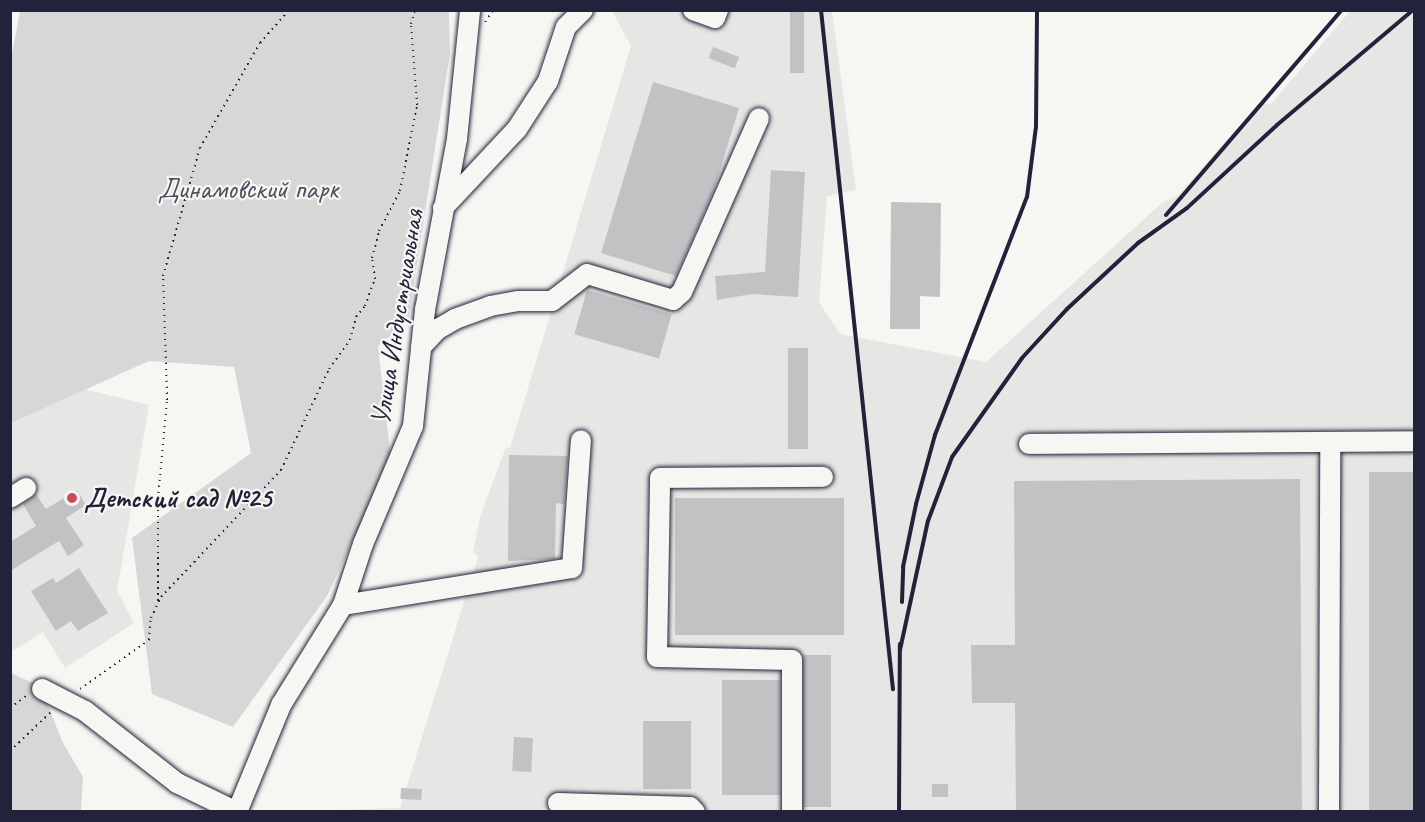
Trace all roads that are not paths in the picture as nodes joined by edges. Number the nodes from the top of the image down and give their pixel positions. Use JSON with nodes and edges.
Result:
{"nodes":[{"id":1,"x":470,"y":10,"type":"edge"},
{"id":2,"x":583,"y":10,"type":"edge"},
{"id":3,"x":693,"y":10,"type":"edge"},
{"id":4,"x":718,"y":10,"type":"edge"},
{"id":5,"x":759,"y":118,"type":"dead end"},
{"id":6,"x":442,"y":208,"type":"junction"},
{"id":7,"x":421,"y":347,"type":"junction"},
{"id":8,"x":581,"y":440,"type":"dead end"},
{"id":9,"x":1414,"y":441,"type":"edge"},
{"id":10,"x":1330,"y":443,"type":"junction"},
{"id":11,"x":1029,"y":444,"type":"dead end"},
{"id":12,"x":823,"y":477,"type":"dead end"},
{"id":13,"x":343,"y":605,"type":"junction"},
{"id":14,"x":42,"y":689,"type":"road end"},
{"id":15,"x":558,"y":803,"type":"dead end"},
{"id":16,"x":237,"y":812,"type":"edge"},
{"id":17,"x":695,"y":812,"type":"edge"},
{"id":18,"x":792,"y":812,"type":"edge"},
{"id":19,"x":1329,"y":812,"type":"edge"}],
"edges":[{"from":1,"to":6,"type":"lane","name":"Улица Индустриальная"},
{"from":2,"to":6,"type":"lane"},
{"from":3,"to":4,"type":"lane"},
{"from":5,"to":7,"type":"lane"},
{"from":6,"to":7,"type":"lane","name":"Улица Индустриальная"},
{"from":7,"to":13,"type":"lane","name":"Улица Индустриальная"},
{"from":8,"to":13,"type":"lane"},
{"from":9,"to":10,"type":"lane"},
{"from":10,"to":11,"type":"lane"},
{"from":10,"to":19,"type":"lane"},
{"from":12,"to":18,"type":"lane"},
{"from":13,"to":16,"type":"lane","name":"Улица Индустриальная"},
{"from":14,"to":16,"type":"lane"},
{"from":15,"to":17,"type":"lane"}]}
